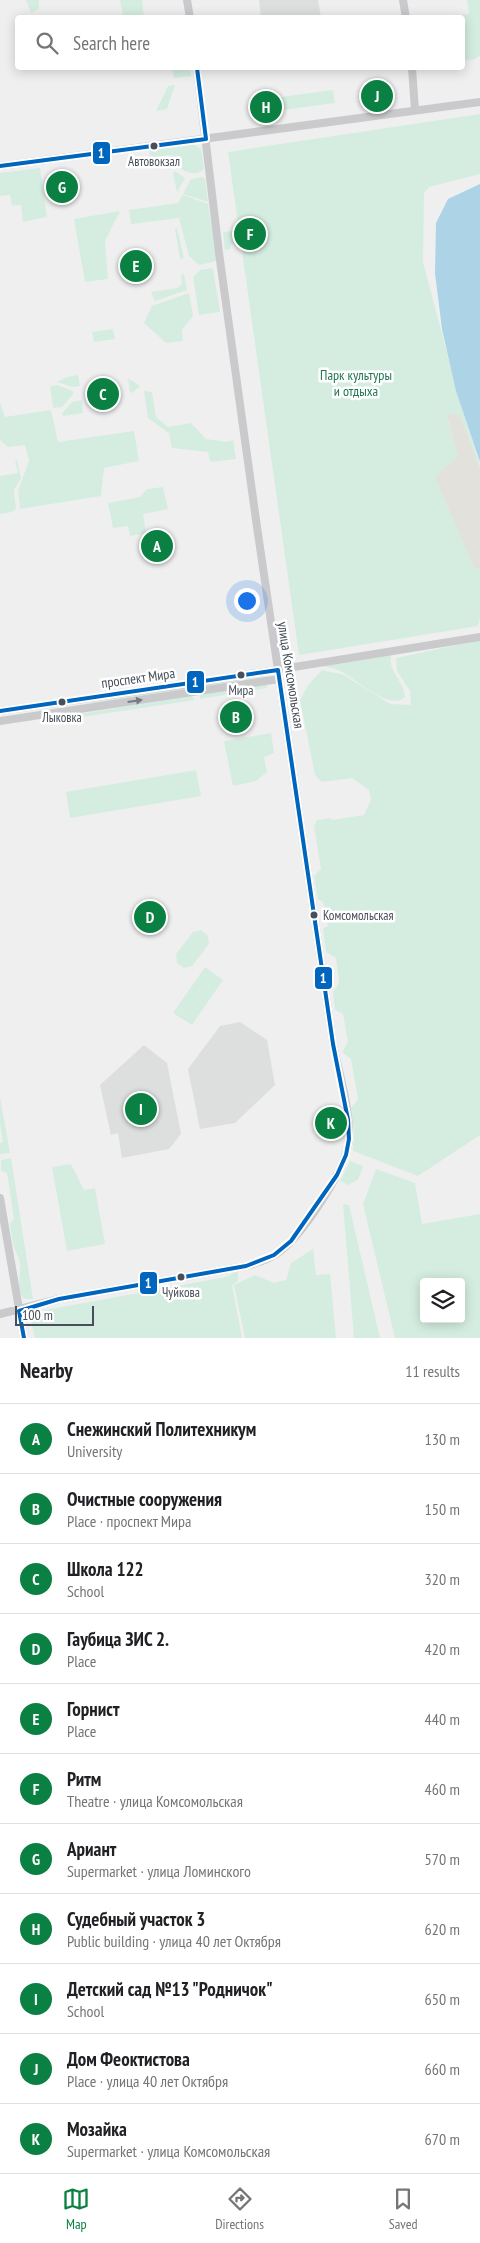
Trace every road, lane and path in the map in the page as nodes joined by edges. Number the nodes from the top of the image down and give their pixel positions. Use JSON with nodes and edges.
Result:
{"nodes":[{"id":1,"x":187,"y":0,"type":"edge"},
{"id":2,"x":403,"y":0,"type":"edge"},
{"id":3,"x":190,"y":15,"type":"edge"},
{"id":4,"x":406,"y":15,"type":"edge"},
{"id":5,"x":197,"y":70,"type":"edge"},
{"id":6,"x":412,"y":70,"type":"edge"},
{"id":7,"x":480,"y":102,"type":"edge"},
{"id":8,"x":415,"y":110,"type":"junction"},
{"id":9,"x":206,"y":139,"type":"junction"},
{"id":10,"x":0,"y":166,"type":"edge"},
{"id":11,"x":480,"y":637,"type":"edge"},
{"id":12,"x":278,"y":670,"type":"junction"},
{"id":13,"x":280,"y":680,"type":"junction"},
{"id":14,"x":195,"y":683,"type":"junction"},
{"id":15,"x":197,"y":692,"type":"junction"},
{"id":16,"x":85,"y":698,"type":"junction"},
{"id":17,"x":19,"y":708,"type":"junction"},
{"id":18,"x":87,"y":709,"type":"junction"},
{"id":19,"x":0,"y":711,"type":"edge"},
{"id":20,"x":21,"y":718,"type":"junction"},
{"id":21,"x":0,"y":721,"type":"edge"},
{"id":22,"x":0,"y":1198,"type":"edge"},
{"id":23,"x":19,"y":1310,"type":"junction"},
{"id":24,"x":0,"y":1314,"type":"edge"},
{"id":25,"x":24,"y":1338,"type":"edge"}],
"edges":[{"from":1,"to":3,"type":"street"},
{"from":2,"to":4,"type":"street"},
{"from":5,"to":9,"type":"street","name":"улица Комсомольская"},
{"from":6,"to":8,"type":"street"},
{"from":7,"to":8,"type":"street"},
{"from":8,"to":9,"type":"street"},
{"from":9,"to":10,"type":"street"},
{"from":9,"to":12,"type":"street","name":"улица Комсомольская"},
{"from":11,"to":12,"type":"street","name":"проспект Мира"},
{"from":12,"to":13,"type":"street","name":"улица Комсомольская"},
{"from":12,"to":14,"type":"street","name":"проспект Мира"},
{"from":13,"to":15,"type":"street","name":"проспект Мира"},
{"from":13,"to":23,"type":"street","name":"улица Комсомольская"},
{"from":14,"to":15,"type":"street"},
{"from":14,"to":16,"type":"street","name":"проспект Мира"},
{"from":18,"to":15,"type":"street","name":"проспект Мира","one_way":true},
{"from":16,"to":17,"type":"street","name":"проспект Мира"},
{"from":16,"to":18,"type":"street"},
{"from":17,"to":19,"type":"street","name":"проспект Мира"},
{"from":17,"to":20,"type":"street"},
{"from":18,"to":20,"type":"street","name":"проспект Мира"},
{"from":20,"to":21,"type":"street","name":"проспект Мира"},
{"from":22,"to":23,"type":"street"},
{"from":23,"to":24,"type":"street","name":"улица Комсомольская"},
{"from":23,"to":25,"type":"street"}]}
